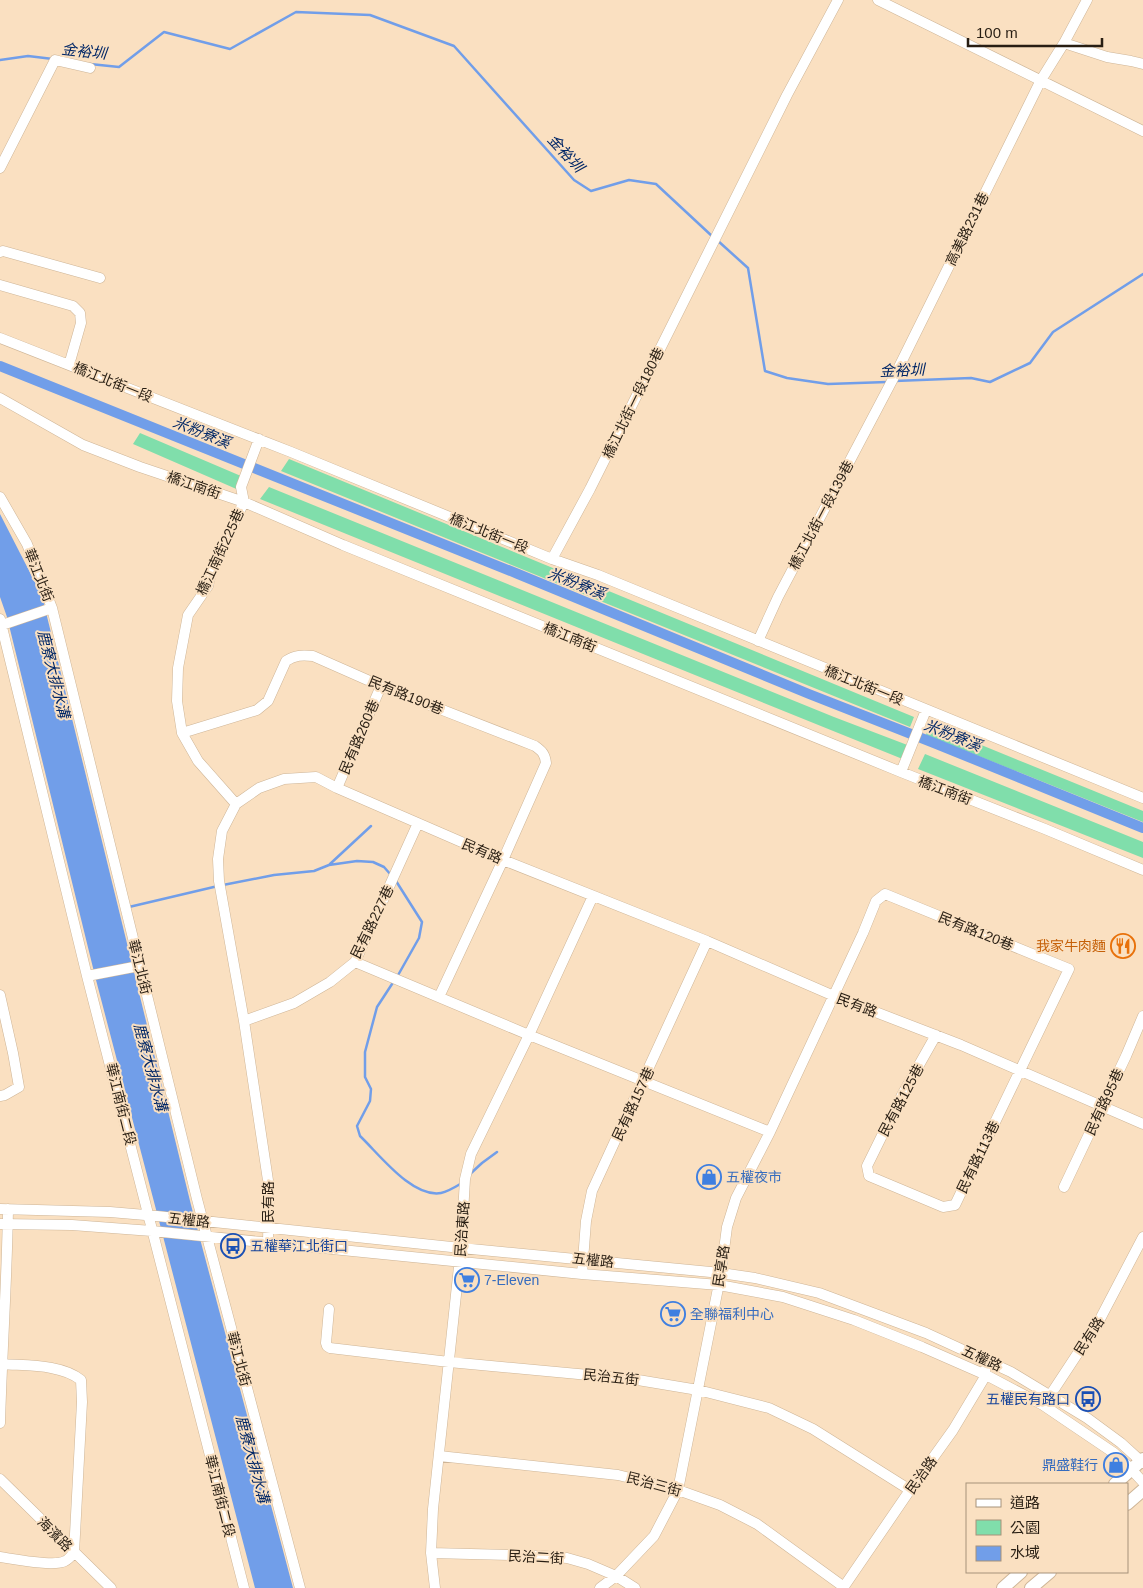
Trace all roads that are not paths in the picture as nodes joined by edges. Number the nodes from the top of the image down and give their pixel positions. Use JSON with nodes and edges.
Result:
{"nodes":[{"id":1,"x":838,"y":0,"type":"edge"},
{"id":2,"x":878,"y":0,"type":"edge"},
{"id":3,"x":1087,"y":0,"type":"edge"},
{"id":4,"x":1064,"y":44,"type":"junction"},
{"id":5,"x":1143,"y":64,"type":"edge"},
{"id":6,"x":90,"y":68,"type":"dead end"},
{"id":7,"x":1041,"y":80,"type":"junction"},
{"id":8,"x":1143,"y":132,"type":"edge"},
{"id":9,"x":0,"y":168,"type":"edge"},
{"id":10,"x":0,"y":252,"type":"edge"},
{"id":11,"x":100,"y":278,"type":"dead end"},
{"id":12,"x":0,"y":285,"type":"edge"},
{"id":13,"x":0,"y":338,"type":"edge"},
{"id":14,"x":69,"y":365,"type":"junction"},
{"id":15,"x":886,"y":391,"type":"joint"},
{"id":16,"x":0,"y":398,"type":"edge"},
{"id":17,"x":259,"y":439,"type":"junction"},
{"id":18,"x":0,"y":497,"type":"edge"},
{"id":19,"x":244,"y":502,"type":"junction"},
{"id":20,"x":552,"y":559,"type":"junction"},
{"id":21,"x":49,"y":609,"type":"junction"},
{"id":22,"x":3,"y":622,"type":"edge"},
{"id":23,"x":758,"y":641,"type":"junction"},
{"id":24,"x":381,"y":686,"type":"junction"},
{"id":25,"x":926,"y":710,"type":"junction"},
{"id":26,"x":182,"y":733,"type":"junction"},
{"id":27,"x":901,"y":772,"type":"junction"},
{"id":28,"x":337,"y":788,"type":"junction"},
{"id":29,"x":1143,"y":798,"type":"edge"},
{"id":30,"x":236,"y":804,"type":"junction"},
{"id":31,"x":418,"y":823,"type":"junction"},
{"id":32,"x":503,"y":860,"type":"junction"},
{"id":33,"x":1143,"y":870,"type":"edge"},
{"id":34,"x":593,"y":896,"type":"junction"},
{"id":35,"x":707,"y":941,"type":"junction"},
{"id":36,"x":355,"y":962,"type":"junction"},
{"id":37,"x":137,"y":966,"type":"junction"},
{"id":38,"x":90,"y":976,"type":"junction"},
{"id":39,"x":0,"y":995,"type":"edge"},
{"id":40,"x":834,"y":996,"type":"junction"},
{"id":41,"x":439,"y":997,"type":"junction"},
{"id":42,"x":1143,"y":1016,"type":"edge"},
{"id":43,"x":244,"y":1021,"type":"junction"},
{"id":44,"x":529,"y":1035,"type":"junction"},
{"id":45,"x":936,"y":1036,"type":"junction"},
{"id":46,"x":1020,"y":1072,"type":"junction"},
{"id":47,"x":644,"y":1081,"type":"junction"},
{"id":48,"x":0,"y":1096,"type":"edge"},
{"id":49,"x":1102,"y":1106,"type":"junction"},
{"id":50,"x":1143,"y":1124,"type":"edge"},
{"id":51,"x":770,"y":1132,"type":"junction"},
{"id":52,"x":867,"y":1166,"type":"joint"},
{"id":53,"x":1064,"y":1187,"type":"dead end"},
{"id":54,"x":4,"y":1209,"type":"edge"},
{"id":55,"x":153,"y":1216,"type":"junction"},
{"id":56,"x":201,"y":1221,"type":"junction"},
{"id":57,"x":4,"y":1224,"type":"edge"},
{"id":58,"x":268,"y":1228,"type":"junction"},
{"id":59,"x":156,"y":1232,"type":"junction"},
{"id":60,"x":204,"y":1236,"type":"junction"},
{"id":61,"x":1143,"y":1238,"type":"edge"},
{"id":62,"x":268,"y":1243,"type":"junction"},
{"id":63,"x":462,"y":1248,"type":"junction"},
{"id":64,"x":583,"y":1258,"type":"junction"},
{"id":65,"x":459,"y":1262,"type":"junction"},
{"id":66,"x":721,"y":1273,"type":"junction"},
{"id":67,"x":582,"y":1274,"type":"junction"},
{"id":68,"x":719,"y":1285,"type":"junction"},
{"id":69,"x":329,"y":1309,"type":"dead end"},
{"id":70,"x":983,"y":1358,"type":"junction"},
{"id":71,"x":449,"y":1362,"type":"junction"},
{"id":72,"x":2,"y":1364,"type":"junction"},
{"id":73,"x":986,"y":1375,"type":"junction"},
{"id":74,"x":698,"y":1390,"type":"junction"},
{"id":75,"x":1051,"y":1395,"type":"junction"},
{"id":76,"x":1043,"y":1405,"type":"junction"},
{"id":77,"x":0,"y":1423,"type":"edge"},
{"id":78,"x":439,"y":1456,"type":"junction"},
{"id":79,"x":1139,"y":1463,"type":"edge"},
{"id":80,"x":0,"y":1479,"type":"edge"},
{"id":81,"x":1143,"y":1482,"type":"edge"},
{"id":82,"x":1116,"y":1483,"type":"edge"},
{"id":83,"x":678,"y":1490,"type":"junction"},
{"id":84,"x":910,"y":1490,"type":"junction"},
{"id":85,"x":1143,"y":1490,"type":"edge"},
{"id":86,"x":1128,"y":1503,"type":"edge"},
{"id":87,"x":74,"y":1553,"type":"junction"},
{"id":88,"x":431,"y":1553,"type":"junction"},
{"id":89,"x":0,"y":1557,"type":"edge"},
{"id":90,"x":1020,"y":1573,"type":"edge"},
{"id":91,"x":1049,"y":1573,"type":"edge"},
{"id":92,"x":616,"y":1576,"type":"junction"},
{"id":93,"x":844,"y":1587,"type":"edge"},
{"id":94,"x":111,"y":1588,"type":"edge"},
{"id":95,"x":244,"y":1588,"type":"edge"},
{"id":96,"x":300,"y":1588,"type":"edge"},
{"id":97,"x":435,"y":1588,"type":"edge"},
{"id":98,"x":600,"y":1588,"type":"edge"},
{"id":99,"x":635,"y":1588,"type":"edge"},
{"id":100,"x":1003,"y":1588,"type":"edge"},
{"id":101,"x":1031,"y":1588,"type":"edge"}],
"edges":[{"from":1,"to":20,"type":"street","name":"橋江北街一段180巷"},
{"from":2,"to":7,"type":"street"},
{"from":3,"to":4,"type":"street","name":"高美路231巷"},
{"from":4,"to":5,"type":"street"},
{"from":4,"to":7,"type":"street","name":"高美路231巷"},
{"from":6,"to":9,"type":"street"},
{"from":7,"to":8,"type":"street"},
{"from":7,"to":15,"type":"street","name":"高美路231巷"},
{"from":10,"to":11,"type":"street"},
{"from":12,"to":14,"type":"street"},
{"from":13,"to":14,"type":"street","name":"橋江北街一段"},
{"from":14,"to":17,"type":"street","name":"橋江北街一段"},
{"from":15,"to":23,"type":"street","name":"橋江北街一段139巷"},
{"from":16,"to":19,"type":"street","name":"橋江南街"},
{"from":17,"to":19,"type":"street","name":"橋江南街225巷"},
{"from":17,"to":20,"type":"street","name":"橋江北街一段"},
{"from":18,"to":21,"type":"street","name":"華江北街"},
{"from":19,"to":26,"type":"street","name":"橋江南街225巷"},
{"from":19,"to":27,"type":"street","name":"橋江南街"},
{"from":20,"to":23,"type":"street","name":"橋江北街一段"},
{"from":21,"to":22,"type":"street"},
{"from":21,"to":37,"type":"street","name":"華江北街"},
{"from":22,"to":38,"type":"street","name":"華江南街二段"},
{"from":23,"to":25,"type":"street","name":"橋江北街一段"},
{"from":24,"to":26,"type":"street","name":"民有路190巷"},
{"from":24,"to":28,"type":"street","name":"民有路260巷"},
{"from":24,"to":32,"type":"street","name":"民有路190巷"},
{"from":25,"to":27,"type":"street"},
{"from":25,"to":29,"type":"street","name":"橋江北街一段"},
{"from":26,"to":30,"type":"street"},
{"from":27,"to":33,"type":"street","name":"橋江南街"},
{"from":28,"to":30,"type":"street","name":"民有路"},
{"from":28,"to":31,"type":"street","name":"民有路"},
{"from":30,"to":43,"type":"street","name":"民有路"},
{"from":31,"to":32,"type":"street","name":"民有路"},
{"from":31,"to":36,"type":"street","name":"民有路227巷"},
{"from":32,"to":34,"type":"street","name":"民有路"},
{"from":32,"to":41,"type":"street"},
{"from":34,"to":35,"type":"street","name":"民有路"},
{"from":34,"to":44,"type":"street","name":"民治東路"},
{"from":35,"to":40,"type":"street","name":"民有路"},
{"from":35,"to":47,"type":"street","name":"民有路157巷"},
{"from":36,"to":41,"type":"street"},
{"from":36,"to":43,"type":"street","name":"民有路227巷"},
{"from":37,"to":38,"type":"street"},
{"from":37,"to":56,"type":"street","name":"華江北街"},
{"from":38,"to":55,"type":"street","name":"華江南街二段"},
{"from":39,"to":48,"type":"street"},
{"from":40,"to":45,"type":"street","name":"民有路"},
{"from":40,"to":46,"type":"street","name":"民有路120巷"},
{"from":40,"to":51,"type":"street","name":"民享路"},
{"from":41,"to":44,"type":"street"},
{"from":42,"to":49,"type":"street","name":"民有路95巷"},
{"from":43,"to":58,"type":"street","name":"民有路"},
{"from":44,"to":47,"type":"street"},
{"from":44,"to":63,"type":"street","name":"民治東路"},
{"from":45,"to":46,"type":"street","name":"民有路"},
{"from":45,"to":52,"type":"street","name":"民有路125巷"},
{"from":46,"to":49,"type":"street","name":"民有路"},
{"from":46,"to":52,"type":"street","name":"民有路113巷"},
{"from":47,"to":51,"type":"street"},
{"from":47,"to":64,"type":"street","name":"民有路157巷"},
{"from":49,"to":50,"type":"street","name":"民有路"},
{"from":49,"to":53,"type":"street","name":"民有路95巷"},
{"from":51,"to":66,"type":"street","name":"民享路"},
{"from":54,"to":55,"type":"street","name":"五權路"},
{"from":54,"to":57,"type":"street"},
{"from":55,"to":56,"type":"street","name":"五權路"},
{"from":55,"to":59,"type":"street","name":"華江南街二段"},
{"from":56,"to":58,"type":"street","name":"五權路"},
{"from":56,"to":60,"type":"street","name":"華江北街"},
{"from":57,"to":59,"type":"street","name":"五權路"},
{"from":57,"to":72,"type":"street"},
{"from":58,"to":62,"type":"street","name":"民有路"},
{"from":58,"to":63,"type":"street","name":"五權路"},
{"from":59,"to":60,"type":"street","name":"五權路"},
{"from":59,"to":95,"type":"street","name":"華江南街二段"},
{"from":60,"to":62,"type":"street","name":"五權路"},
{"from":60,"to":96,"type":"street","name":"華江北街"},
{"from":61,"to":75,"type":"street","name":"民有路"},
{"from":62,"to":65,"type":"street","name":"五權路"},
{"from":63,"to":64,"type":"street","name":"五權路"},
{"from":63,"to":65,"type":"street","name":"民治東路"},
{"from":64,"to":66,"type":"street","name":"五權路"},
{"from":64,"to":67,"type":"street","name":"民有路157巷"},
{"from":65,"to":67,"type":"street","name":"五權路"},
{"from":65,"to":71,"type":"street","name":"民治東路"},
{"from":66,"to":68,"type":"street","name":"民享路"},
{"from":66,"to":70,"type":"street","name":"五權路"},
{"from":67,"to":68,"type":"street","name":"五權路"},
{"from":68,"to":73,"type":"street","name":"五權路"},
{"from":68,"to":74,"type":"street","name":"民享路"},
{"from":69,"to":71,"type":"street","name":"民治五街"},
{"from":70,"to":73,"type":"street"},
{"from":70,"to":75,"type":"street","name":"五權路"},
{"from":71,"to":74,"type":"street","name":"民治五街"},
{"from":71,"to":78,"type":"street","name":"民治東路"},
{"from":72,"to":77,"type":"street"},
{"from":72,"to":87,"type":"street"},
{"from":73,"to":76,"type":"street","name":"五權路"},
{"from":73,"to":84,"type":"street","name":"民治路"},
{"from":74,"to":83,"type":"street","name":"民享路"},
{"from":74,"to":84,"type":"street","name":"民治五街"},
{"from":75,"to":76,"type":"street","name":"民有路"},
{"from":75,"to":79,"type":"street","name":"五權路"},
{"from":76,"to":79,"type":"street","name":"五權路"},
{"from":78,"to":83,"type":"street","name":"民治三街"},
{"from":78,"to":88,"type":"street","name":"民治東路"},
{"from":79,"to":81,"type":"street"},
{"from":79,"to":82,"type":"main road"},
{"from":80,"to":87,"type":"street","name":"海濱路"},
{"from":83,"to":92,"type":"street","name":"民享路"},
{"from":83,"to":93,"type":"street","name":"民治三街"},
{"from":84,"to":93,"type":"street","name":"民治路"},
{"from":85,"to":86,"type":"main road"},
{"from":87,"to":89,"type":"street"},
{"from":87,"to":94,"type":"street","name":"海濱路"},
{"from":88,"to":92,"type":"street","name":"民治二街"},
{"from":88,"to":97,"type":"street","name":"民治東路"},
{"from":90,"to":100,"type":"main road"},
{"from":91,"to":101,"type":"main road"},
{"from":92,"to":98,"type":"street","name":"民享路"},
{"from":92,"to":99,"type":"street","name":"民治二街"}]}
